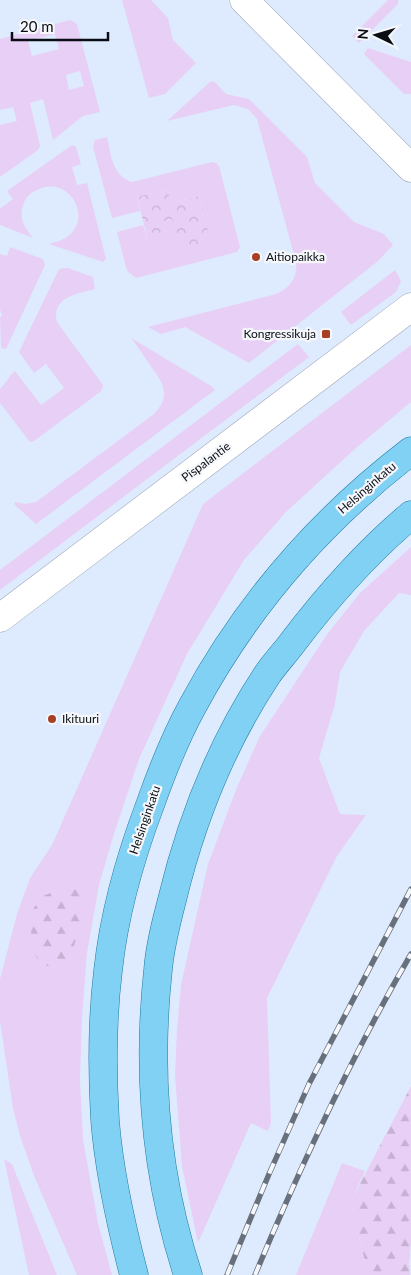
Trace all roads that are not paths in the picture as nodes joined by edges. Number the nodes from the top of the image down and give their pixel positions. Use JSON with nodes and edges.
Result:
{"nodes":[{"id":1,"x":244,"y":0,"type":"edge"},
{"id":2,"x":411,"y":168,"type":"edge"},
{"id":3,"x":411,"y":307,"type":"edge"},
{"id":4,"x":411,"y":451,"type":"edge"},
{"id":5,"x":411,"y":515,"type":"edge"},
{"id":6,"x":0,"y":618,"type":"edge"},
{"id":7,"x":134,"y":1275,"type":"edge"},
{"id":8,"x":188,"y":1275,"type":"edge"}],
"edges":[{"from":1,"to":2,"type":"street"},
{"from":3,"to":6,"type":"street","name":"Pispalantie"},
{"from":4,"to":7,"type":"main road","name":"Helsinginkatu"},
{"from":5,"to":8,"type":"main road"}]}
